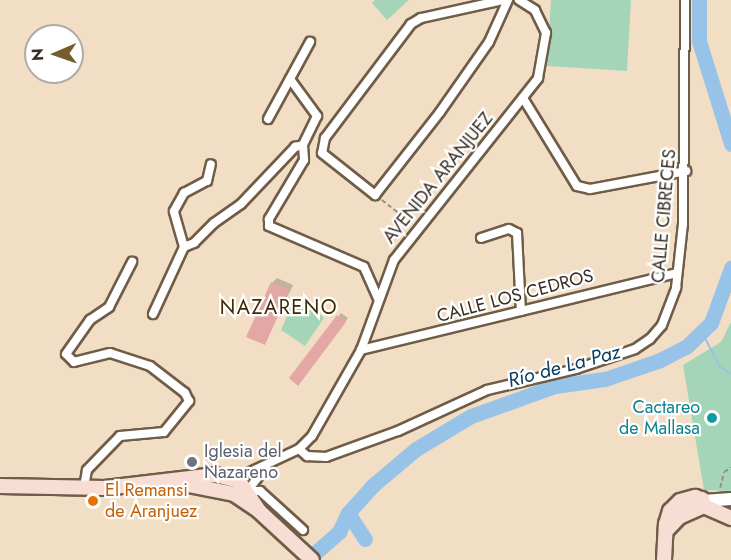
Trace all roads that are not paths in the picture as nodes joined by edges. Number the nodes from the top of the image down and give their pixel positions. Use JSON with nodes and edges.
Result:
{"nodes":[{"id":1,"x":503,"y":0,"type":"edge"},
{"id":2,"x":508,"y":0,"type":"edge"},
{"id":3,"x":519,"y":0,"type":"edge"},
{"id":4,"x":685,"y":0,"type":"edge"},
{"id":5,"x":310,"y":42,"type":"dead end"},
{"id":6,"x":290,"y":79,"type":"junction"},
{"id":7,"x":523,"y":98,"type":"junction"},
{"id":8,"x":268,"y":119,"type":"dead end"},
{"id":9,"x":303,"y":145,"type":"junction"},
{"id":10,"x":211,"y":164,"type":"dead end"},
{"id":11,"x":686,"y":171,"type":"junction"},
{"id":12,"x":481,"y":238,"type":"dead end"},
{"id":13,"x":184,"y":247,"type":"junction"},
{"id":14,"x":132,"y":262,"type":"dead end"},
{"id":15,"x":677,"y":273,"type":"junction"},
{"id":16,"x":379,"y":300,"type":"junction"},
{"id":17,"x":521,"y":311,"type":"junction"},
{"id":18,"x":153,"y":314,"type":"dead end"},
{"id":19,"x":361,"y":350,"type":"junction"},
{"id":20,"x":298,"y":449,"type":"junction"},
{"id":21,"x":271,"y":462,"type":"junction"},
{"id":22,"x":0,"y":486,"type":"edge"},
{"id":23,"x":84,"y":488,"type":"junction"},
{"id":24,"x":237,"y":488,"type":"junction"},
{"id":25,"x":731,"y":499,"type":"edge"},
{"id":26,"x":699,"y":504,"type":"junction"},
{"id":27,"x":731,"y":518,"type":"edge"},
{"id":28,"x":303,"y":530,"type":"dead end"},
{"id":29,"x":312,"y":560,"type":"edge"},
{"id":30,"x":664,"y":560,"type":"edge"}],
"edges":[{"from":1,"to":2,"type":"street"},
{"from":3,"to":7,"type":"street","name":"AVENIDA ARANJUEZ"},
{"from":4,"to":11,"type":"street","name":"CALLE CIBRECES"},
{"from":5,"to":6,"type":"street"},
{"from":6,"to":8,"type":"street"},
{"from":6,"to":9,"type":"street"},
{"from":7,"to":11,"type":"street"},
{"from":7,"to":16,"type":"street","name":"AVENIDA ARANJUEZ"},
{"from":9,"to":13,"type":"street"},
{"from":9,"to":16,"type":"street"},
{"from":10,"to":13,"type":"street"},
{"from":11,"to":15,"type":"street","name":"CALLE CIBRECES"},
{"from":12,"to":17,"type":"street"},
{"from":13,"to":18,"type":"street"},
{"from":14,"to":23,"type":"street"},
{"from":15,"to":17,"type":"street","name":"CALLE LOS CEDROS"},
{"from":15,"to":20,"type":"street","name":"CALLE CIBRECES"},
{"from":16,"to":19,"type":"street","name":"AVENIDA ARANJUEZ"},
{"from":17,"to":19,"type":"street","name":"CALLE LOS CEDROS"},
{"from":19,"to":20,"type":"street","name":"AVENIDA ARANJUEZ"},
{"from":20,"to":21,"type":"street","name":"AVENIDA ARANJUEZ"},
{"from":21,"to":24,"type":"street","name":"AVENIDA ARANJUEZ"},
{"from":21,"to":24,"type":"street"},
{"from":22,"to":23,"type":"main road"},
{"from":23,"to":24,"type":"main road"},
{"from":24,"to":28,"type":"street"},
{"from":24,"to":29,"type":"main road"},
{"from":25,"to":26,"type":"main road"},
{"from":26,"to":27,"type":"main road"},
{"from":26,"to":30,"type":"main road"}]}
